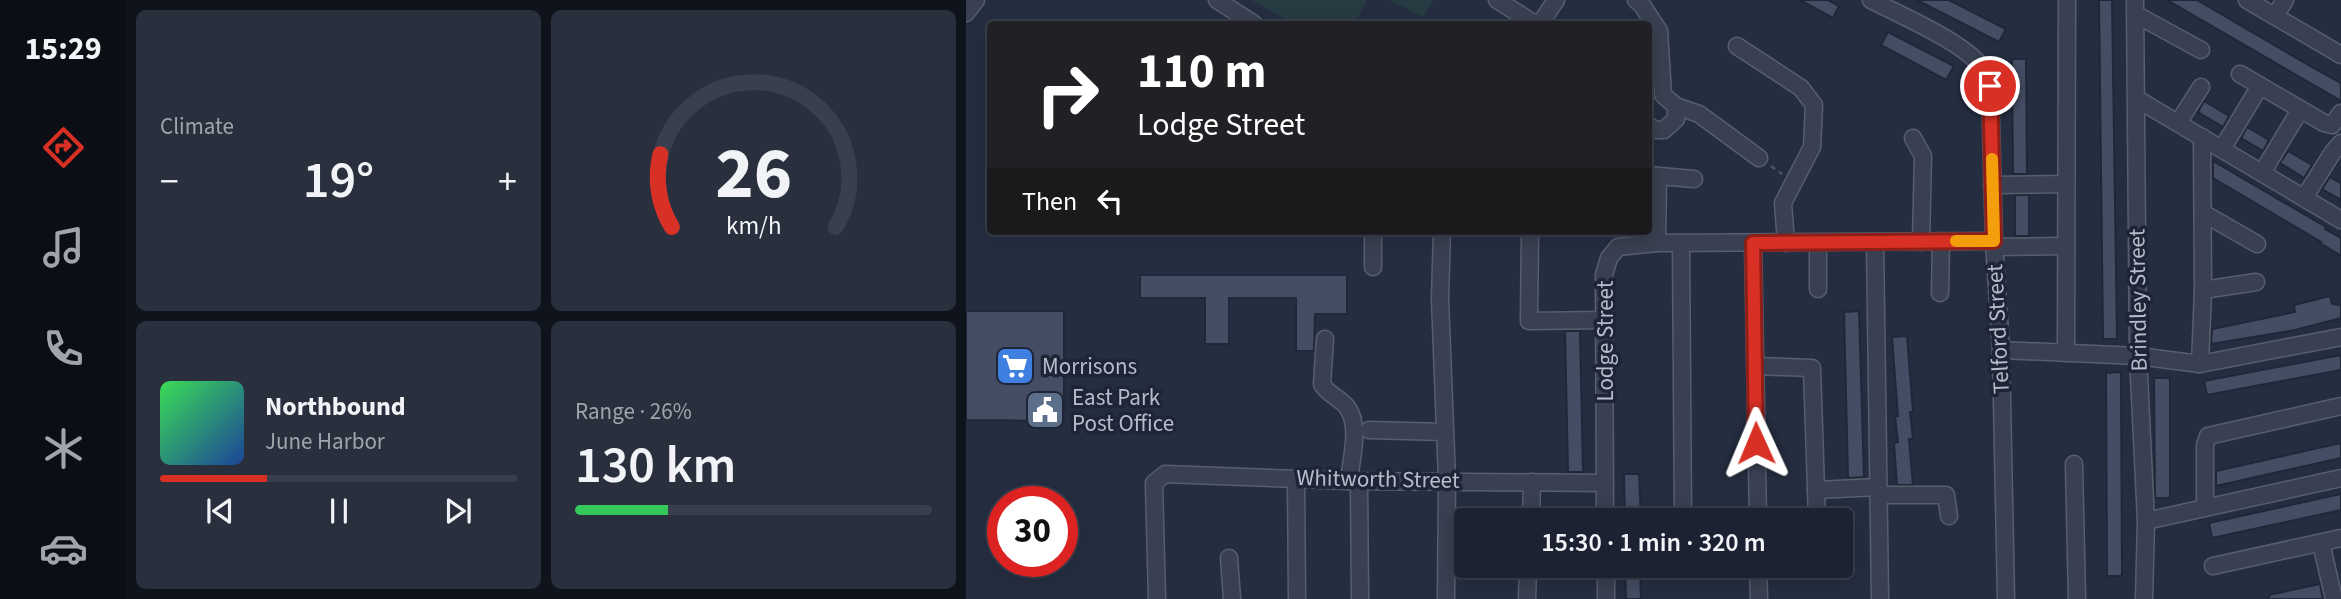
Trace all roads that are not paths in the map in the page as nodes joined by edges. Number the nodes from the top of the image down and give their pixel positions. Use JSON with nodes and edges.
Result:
{"nodes":[{"id":1,"x":976,"y":0,"type":"edge"},
{"id":2,"x":1217,"y":0,"type":"edge"},
{"id":3,"x":1497,"y":0,"type":"edge"},
{"id":4,"x":1556,"y":0,"type":"edge"},
{"id":5,"x":1636,"y":0,"type":"edge"},
{"id":6,"x":1871,"y":0,"type":"edge"},
{"id":7,"x":2067,"y":0,"type":"edge"},
{"id":8,"x":2247,"y":0,"type":"edge"},
{"id":9,"x":2285,"y":0,"type":"edge"},
{"id":10,"x":2135,"y":7,"type":"edge"},
{"id":11,"x":966,"y":13,"type":"edge"},
{"id":12,"x":2275,"y":16,"type":"junction"},
{"id":13,"x":1249,"y":21,"type":"edge"},
{"id":14,"x":1532,"y":21,"type":"edge"},
{"id":15,"x":1539,"y":21,"type":"edge"},
{"id":16,"x":1737,"y":46,"type":"dead end"},
{"id":17,"x":2201,"y":50,"type":"dead end"},
{"id":18,"x":2341,"y":55,"type":"edge"},
{"id":19,"x":1654,"y":66,"type":"edge"},
{"id":20,"x":2240,"y":74,"type":"dead end"},
{"id":21,"x":2260,"y":86,"type":"junction"},
{"id":22,"x":2201,"y":87,"type":"dead end"},
{"id":23,"x":1656,"y":97,"type":"edge"},
{"id":24,"x":2137,"y":99,"type":"junction"},
{"id":25,"x":1676,"y":106,"type":"junction"},
{"id":26,"x":2300,"y":110,"type":"junction"},
{"id":27,"x":2341,"y":113,"type":"edge"},
{"id":28,"x":2178,"y":123,"type":"junction"},
{"id":29,"x":1652,"y":128,"type":"edge"},
{"id":30,"x":2202,"y":137,"type":"junction"},
{"id":31,"x":1913,"y":138,"type":"dead end"},
{"id":32,"x":2341,"y":143,"type":"edge"},
{"id":33,"x":2222,"y":149,"type":"junction"},
{"id":34,"x":1759,"y":158,"type":"road end"},
{"id":35,"x":2262,"y":173,"type":"junction"},
{"id":36,"x":1653,"y":175,"type":"edge"},
{"id":37,"x":1695,"y":179,"type":"dead end"},
{"id":38,"x":2065,"y":184,"type":"junction"},
{"id":39,"x":1993,"y":185,"type":"junction"},
{"id":40,"x":2304,"y":198,"type":"junction"},
{"id":41,"x":2203,"y":213,"type":"junction"},
{"id":42,"x":2341,"y":220,"type":"edge"},
{"id":43,"x":1373,"y":235,"type":"edge"},
{"id":44,"x":1442,"y":235,"type":"edge"},
{"id":45,"x":1531,"y":235,"type":"edge"},
{"id":46,"x":1941,"y":241,"type":"junction"},
{"id":47,"x":1875,"y":242,"type":"junction"},
{"id":48,"x":1921,"y":242,"type":"junction"},
{"id":49,"x":1657,"y":243,"type":"junction"},
{"id":50,"x":1753,"y":243,"type":"junction"},
{"id":51,"x":1786,"y":243,"type":"junction"},
{"id":52,"x":1818,"y":243,"type":"junction"},
{"id":53,"x":1681,"y":244,"type":"junction"},
{"id":54,"x":1994,"y":244,"type":"junction"},
{"id":55,"x":2257,"y":244,"type":"dead end"},
{"id":56,"x":2065,"y":246,"type":"junction"},
{"id":57,"x":1373,"y":267,"type":"dead end"},
{"id":58,"x":2256,"y":282,"type":"dead end"},
{"id":59,"x":1818,"y":289,"type":"dead end"},
{"id":60,"x":2203,"y":290,"type":"junction"},
{"id":61,"x":1940,"y":293,"type":"dead end"},
{"id":62,"x":1604,"y":320,"type":"junction"},
{"id":63,"x":2341,"y":337,"type":"edge"},
{"id":64,"x":1325,"y":339,"type":"dead end"},
{"id":65,"x":2001,"y":350,"type":"junction"},
{"id":66,"x":2066,"y":353,"type":"junction"},
{"id":67,"x":2138,"y":356,"type":"junction"},
{"id":68,"x":2200,"y":364,"type":"junction"},
{"id":69,"x":1755,"y":366,"type":"junction"},
{"id":70,"x":2341,"y":406,"type":"edge"},
{"id":71,"x":1369,"y":430,"type":"dead end"},
{"id":72,"x":1445,"y":432,"type":"junction"},
{"id":73,"x":2074,"y":464,"type":"dead end"},
{"id":74,"x":1296,"y":478,"type":"junction"},
{"id":75,"x":2341,"y":478,"type":"edge"},
{"id":76,"x":1354,"y":481,"type":"junction"},
{"id":77,"x":1447,"y":481,"type":"junction"},
{"id":78,"x":1532,"y":482,"type":"junction"},
{"id":79,"x":1605,"y":483,"type":"junction"},
{"id":80,"x":1816,"y":490,"type":"junction"},
{"id":81,"x":1878,"y":491,"type":"junction"},
{"id":82,"x":1531,"y":508,"type":"edge"},
{"id":83,"x":1605,"y":508,"type":"edge"},
{"id":84,"x":1683,"y":508,"type":"edge"},
{"id":85,"x":1758,"y":508,"type":"edge"},
{"id":86,"x":1817,"y":508,"type":"edge"},
{"id":87,"x":2204,"y":508,"type":"junction"},
{"id":88,"x":1949,"y":516,"type":"dead end"},
{"id":89,"x":2146,"y":521,"type":"junction"},
{"id":90,"x":2341,"y":538,"type":"edge"},
{"id":91,"x":2321,"y":542,"type":"junction"},
{"id":92,"x":1229,"y":558,"type":"dead end"},
{"id":93,"x":2213,"y":566,"type":"dead end"},
{"id":94,"x":1528,"y":578,"type":"edge"},
{"id":95,"x":1606,"y":578,"type":"edge"},
{"id":96,"x":1758,"y":578,"type":"edge"},
{"id":97,"x":1157,"y":599,"type":"edge"},
{"id":98,"x":1232,"y":599,"type":"edge"},
{"id":99,"x":1297,"y":599,"type":"edge"},
{"id":100,"x":1360,"y":599,"type":"edge"},
{"id":101,"x":1446,"y":599,"type":"edge"},
{"id":102,"x":1527,"y":599,"type":"edge"},
{"id":103,"x":1606,"y":599,"type":"edge"},
{"id":104,"x":1759,"y":599,"type":"edge"},
{"id":105,"x":1880,"y":599,"type":"edge"},
{"id":106,"x":2006,"y":599,"type":"edge"},
{"id":107,"x":2077,"y":599,"type":"edge"},
{"id":108,"x":2144,"y":599,"type":"edge"},
{"id":109,"x":2334,"y":599,"type":"edge"}],
"edges":[{"from":1,"to":11,"type":"street"},
{"from":2,"to":13,"type":"street"},
{"from":3,"to":14,"type":"street"},
{"from":4,"to":15,"type":"street"},
{"from":5,"to":19,"type":"street"},
{"from":6,"to":39,"type":"street","name":"Telford Street"},
{"from":7,"to":38,"type":"street"},
{"from":8,"to":12,"type":"street"},
{"from":9,"to":12,"type":"street"},
{"from":10,"to":17,"type":"street"},
{"from":10,"to":24,"type":"street","name":"Brindley Street"},
{"from":12,"to":18,"type":"street"},
{"from":16,"to":51,"type":"street"},
{"from":19,"to":23,"type":"street"},
{"from":20,"to":21,"type":"street"},
{"from":21,"to":26,"type":"street"},
{"from":21,"to":33,"type":"street"},
{"from":22,"to":28,"type":"street"},
{"from":23,"to":25,"type":"street"},
{"from":24,"to":28,"type":"street"},
{"from":24,"to":67,"type":"street","name":"Brindley Street"},
{"from":25,"to":29,"type":"street"},
{"from":25,"to":34,"type":"street"},
{"from":26,"to":27,"type":"street"},
{"from":26,"to":35,"type":"street"},
{"from":28,"to":30,"type":"street"},
{"from":30,"to":33,"type":"street"},
{"from":30,"to":41,"type":"street"},
{"from":31,"to":48,"type":"street"},
{"from":32,"to":40,"type":"street"},
{"from":33,"to":35,"type":"street"},
{"from":35,"to":40,"type":"street"},
{"from":36,"to":37,"type":"street"},
{"from":36,"to":49,"type":"street"},
{"from":38,"to":39,"type":"street"},
{"from":38,"to":56,"type":"street"},
{"from":39,"to":54,"type":"street","name":"Telford Street"},
{"from":40,"to":42,"type":"street"},
{"from":41,"to":55,"type":"street"},
{"from":41,"to":60,"type":"street"},
{"from":43,"to":57,"type":"street"},
{"from":44,"to":72,"type":"street"},
{"from":45,"to":62,"type":"street"},
{"from":46,"to":48,"type":"street","name":"Lodge Street"},
{"from":46,"to":54,"type":"street","name":"Lodge Street"},
{"from":46,"to":61,"type":"street"},
{"from":47,"to":48,"type":"street","name":"Lodge Street"},
{"from":47,"to":52,"type":"street","name":"Lodge Street"},
{"from":47,"to":81,"type":"street"},
{"from":49,"to":53,"type":"street","name":"Lodge Street"},
{"from":49,"to":62,"type":"street","name":"Lodge Street"},
{"from":50,"to":51,"type":"street","name":"Lodge Street"},
{"from":50,"to":53,"type":"street","name":"Lodge Street"},
{"from":50,"to":69,"type":"street"},
{"from":51,"to":52,"type":"street","name":"Lodge Street"},
{"from":52,"to":59,"type":"street"},
{"from":53,"to":84,"type":"street"},
{"from":54,"to":56,"type":"street","name":"Lodge Street"},
{"from":54,"to":65,"type":"street","name":"Telford Street"},
{"from":56,"to":66,"type":"street"},
{"from":58,"to":60,"type":"street"},
{"from":60,"to":68,"type":"street"},
{"from":62,"to":79,"type":"street","name":"Lodge Street"},
{"from":63,"to":68,"type":"street"},
{"from":64,"to":76,"type":"street"},
{"from":65,"to":66,"type":"street"},
{"from":65,"to":106,"type":"street","name":"Telford Street"},
{"from":66,"to":67,"type":"street"},
{"from":67,"to":68,"type":"street"},
{"from":67,"to":89,"type":"street","name":"Brindley Street"},
{"from":69,"to":80,"type":"street"},
{"from":69,"to":85,"type":"street"},
{"from":70,"to":87,"type":"street"},
{"from":71,"to":72,"type":"street"},
{"from":72,"to":77,"type":"street"},
{"from":73,"to":107,"type":"street"},
{"from":74,"to":76,"type":"street","name":"Whitworth Street"},
{"from":74,"to":97,"type":"street","name":"Whitworth Street"},
{"from":74,"to":99,"type":"street"},
{"from":75,"to":87,"type":"street"},
{"from":76,"to":77,"type":"street","name":"Whitworth Street"},
{"from":76,"to":100,"type":"street"},
{"from":77,"to":78,"type":"street","name":"Whitworth Street"},
{"from":77,"to":101,"type":"street"},
{"from":78,"to":79,"type":"street","name":"Whitworth Street"},
{"from":78,"to":82,"type":"street"},
{"from":79,"to":83,"type":"street","name":"Lodge Street"},
{"from":80,"to":81,"type":"street"},
{"from":80,"to":86,"type":"street"},
{"from":81,"to":88,"type":"street"},
{"from":81,"to":105,"type":"street"},
{"from":87,"to":89,"type":"street"},
{"from":89,"to":108,"type":"street","name":"Brindley Street"},
{"from":90,"to":91,"type":"street"},
{"from":91,"to":93,"type":"street"},
{"from":91,"to":109,"type":"street"},
{"from":92,"to":98,"type":"street"},
{"from":94,"to":102,"type":"street"},
{"from":95,"to":103,"type":"street"},
{"from":96,"to":104,"type":"street"}]}
